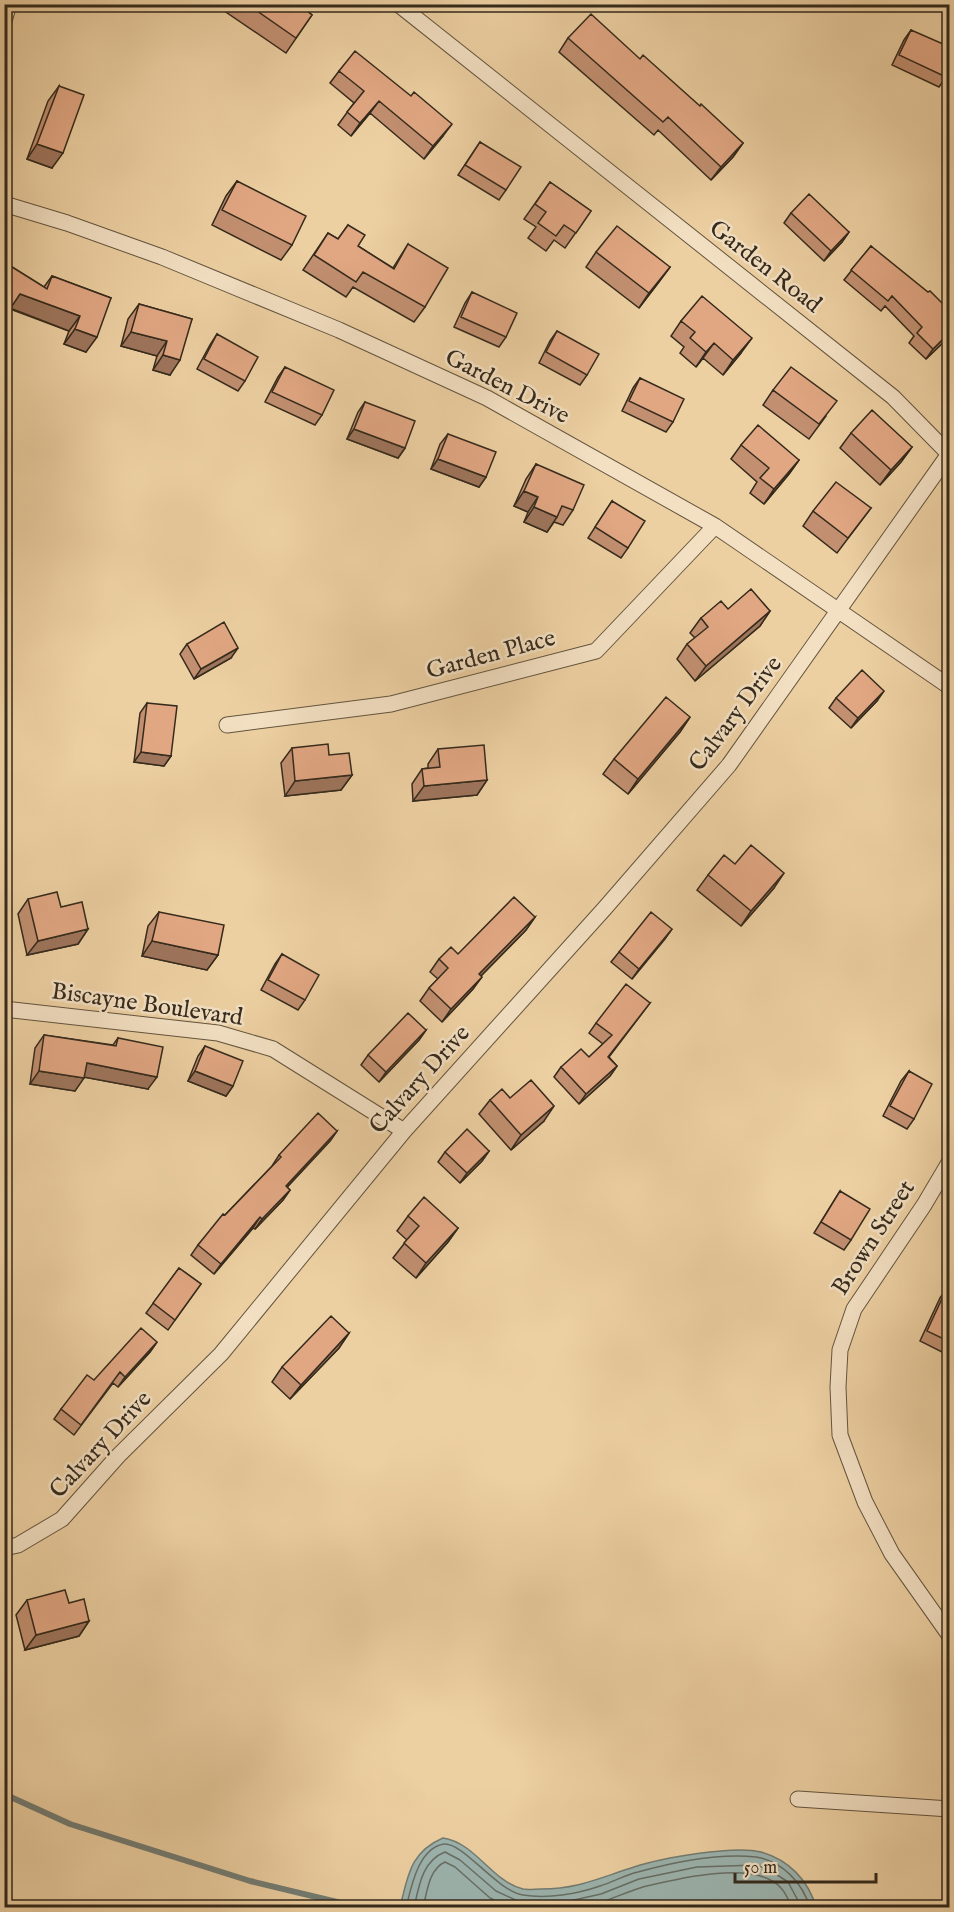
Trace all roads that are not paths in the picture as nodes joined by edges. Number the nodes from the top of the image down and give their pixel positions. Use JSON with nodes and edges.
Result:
{"nodes":[{"id":1,"x":9,"y":4,"type":"edge"},
{"id":2,"x":398,"y":4,"type":"edge"},
{"id":3,"x":4,"y":21,"type":"edge"},
{"id":4,"x":4,"y":204,"type":"edge"},
{"id":5,"x":715,"y":526,"type":"junction"},
{"id":6,"x":840,"y":610,"type":"junction"},
{"id":7,"x":950,"y":687,"type":"edge"},
{"id":8,"x":227,"y":725,"type":"dead end"},
{"id":9,"x":4,"y":1009,"type":"edge"},
{"id":10,"x":404,"y":1131,"type":"junction"},
{"id":11,"x":950,"y":1161,"type":"edge"},
{"id":12,"x":4,"y":1548,"type":"edge"},
{"id":13,"x":950,"y":1636,"type":"edge"},
{"id":14,"x":798,"y":1799,"type":"dead end"},
{"id":15,"x":950,"y":1809,"type":"edge"}],
"edges":[{"from":1,"to":3,"type":"street"},
{"from":2,"to":6,"type":"street","name":"Garden Road"},
{"from":4,"to":5,"type":"street","name":"Garden Drive"},
{"from":5,"to":6,"type":"street","name":"Garden Drive"},
{"from":5,"to":8,"type":"street","name":"Garden Place"},
{"from":6,"to":7,"type":"street","name":"Garden Drive"},
{"from":6,"to":10,"type":"street","name":"Calvary Drive"},
{"from":9,"to":10,"type":"street","name":"Biscayne Boulevard"},
{"from":10,"to":12,"type":"street","name":"Calvary Drive"},
{"from":11,"to":13,"type":"street","name":"Brown Street"},
{"from":14,"to":15,"type":"street"}]}
